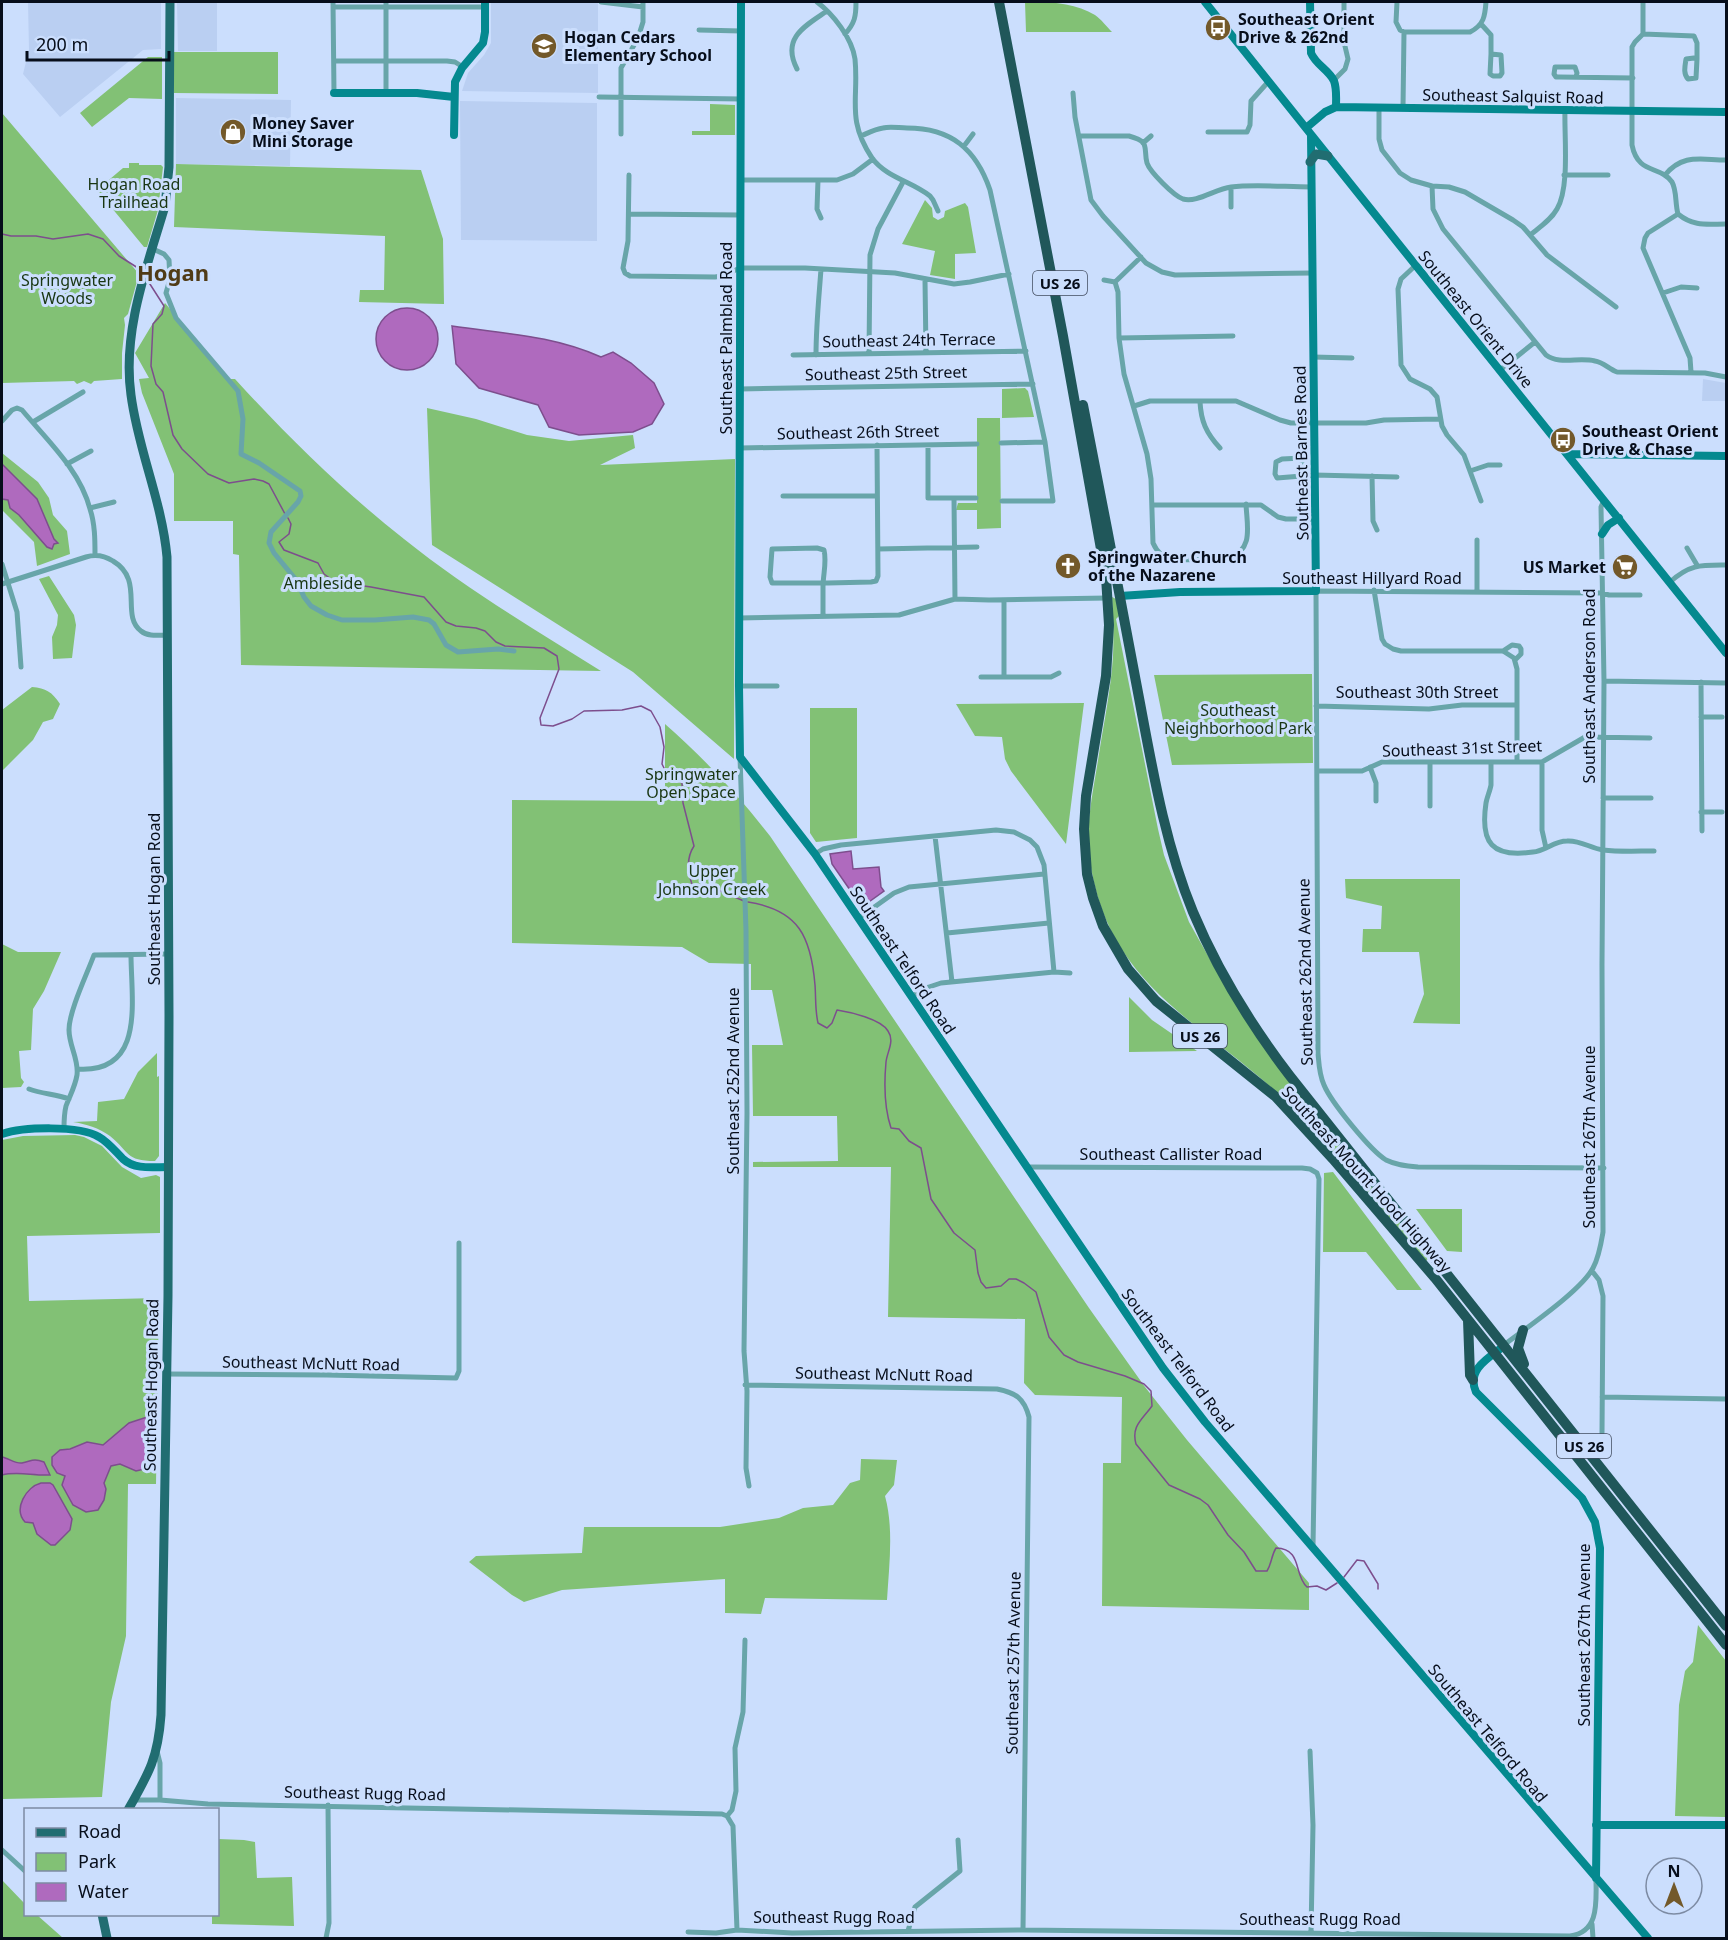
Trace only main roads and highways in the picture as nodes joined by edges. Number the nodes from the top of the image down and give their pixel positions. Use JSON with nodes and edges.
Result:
{"nodes":[{"id":1,"x":170,"y":2,"type":"edge"},
{"id":2,"x":999,"y":2,"type":"edge"},
{"id":3,"x":1005,"y":2,"type":"edge"},
{"id":4,"x":1328,"y":156,"type":"road end"},
{"id":5,"x":1310,"y":162,"type":"road end"},
{"id":6,"x":1099,"y":537,"type":"junction"},
{"id":7,"x":1120,"y":596,"type":"junction"},
{"id":8,"x":1435,"y":1278,"type":"junction"},
{"id":9,"x":1468,"y":1320,"type":"junction"},
{"id":10,"x":1523,"y":1330,"type":"road end"},
{"id":11,"x":1504,"y":1346,"type":"junction"},
{"id":12,"x":1494,"y":1353,"type":"junction"},
{"id":13,"x":1473,"y":1380,"type":"road end"},
{"id":14,"x":1536,"y":1385,"type":"junction"},
{"id":15,"x":1565,"y":1423,"type":"junction"},
{"id":16,"x":1726,"y":1626,"type":"edge"},
{"id":17,"x":1726,"y":1645,"type":"edge"},
{"id":18,"x":129,"y":1808,"type":"edge"},
{"id":19,"x":102,"y":1916,"type":"edge"},
{"id":20,"x":107,"y":1938,"type":"edge"}],
"edges":[{"from":1,"to":18,"type":"main road","name":"Southeast Hogan Road"},
{"from":2,"to":6,"type":"highway","name":"Southeast Mount Hood Highway","number":"US 26"},
{"from":3,"to":7,"type":"highway","name":"Southeast Mount Hood Highway","number":"US 26"},
{"from":4,"to":5,"type":"main road"},
{"from":6,"to":7,"type":"highway"},
{"from":6,"to":8,"type":"highway","name":"Southeast Mount Hood Highway","number":"US 26"},
{"from":7,"to":11,"type":"highway","name":"Southeast Mount Hood Highway","number":"US 26"},
{"from":8,"to":9,"type":"highway","name":"Southeast Mount Hood Highway","number":"US 26"},
{"from":8,"to":11,"type":"highway"},
{"from":9,"to":12,"type":"highway","name":"Southeast Mount Hood Highway","number":"US 26"},
{"from":9,"to":13,"type":"highway"},
{"from":10,"to":14,"type":"highway"},
{"from":11,"to":14,"type":"highway","name":"Southeast Mount Hood Highway","number":"US 26"},
{"from":12,"to":15,"type":"highway"},
{"from":12,"to":17,"type":"highway","name":"Southeast Mount Hood Highway","number":"US 26"},
{"from":14,"to":15,"type":"highway","name":"Southeast Mount Hood Highway","number":"US 26"},
{"from":15,"to":16,"type":"highway","name":"Southeast Mount Hood Highway","number":"US 26"},
{"from":19,"to":20,"type":"main road"}]}
